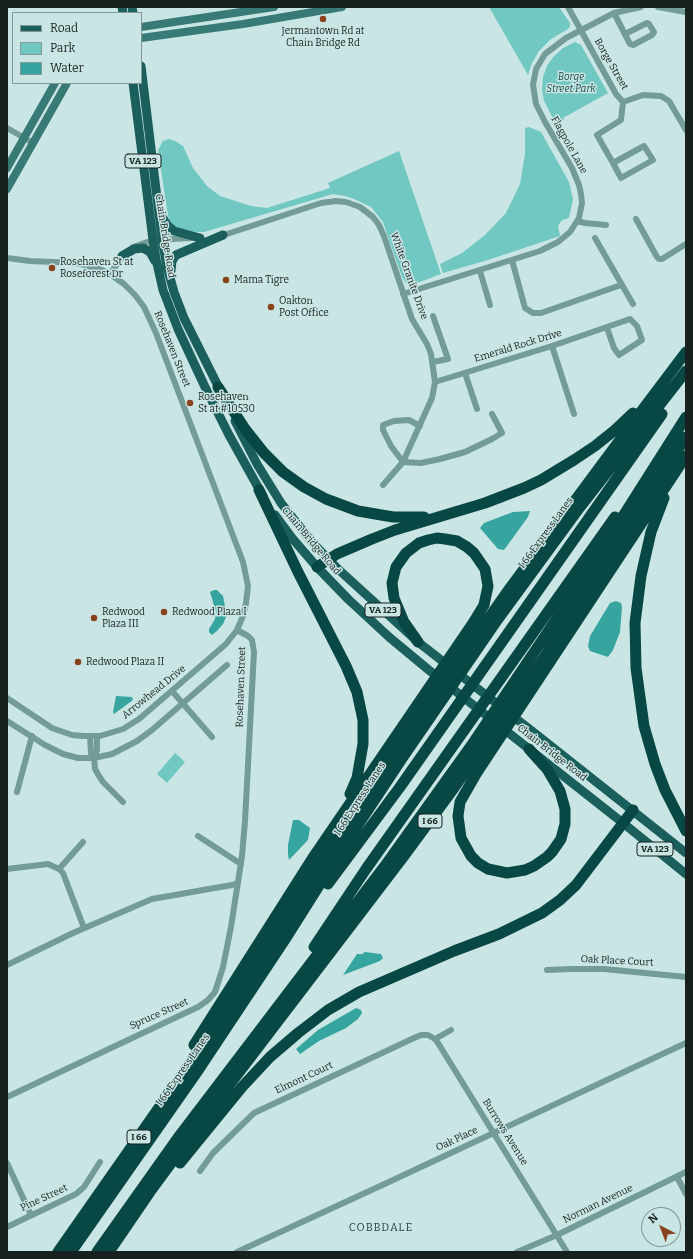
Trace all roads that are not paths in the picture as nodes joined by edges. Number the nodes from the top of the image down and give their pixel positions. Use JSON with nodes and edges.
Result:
{"nodes":[{"id":1,"x":274,"y":7,"type":"edge"},
{"id":2,"x":342,"y":7,"type":"edge"},
{"id":3,"x":568,"y":7,"type":"edge"},
{"id":4,"x":640,"y":7,"type":"edge"},
{"id":5,"x":658,"y":7,"type":"edge"},
{"id":6,"x":686,"y":12,"type":"edge"},
{"id":7,"x":614,"y":13,"type":"junction"},
{"id":8,"x":142,"y":27,"type":"edge"},
{"id":9,"x":581,"y":30,"type":"junction"},
{"id":10,"x":625,"y":34,"type":"dead end"},
{"id":11,"x":142,"y":38,"type":"edge"},
{"id":12,"x":142,"y":74,"type":"edge"},
{"id":13,"x":54,"y":84,"type":"edge"},
{"id":14,"x":66,"y":84,"type":"edge"},
{"id":15,"x":133,"y":84,"type":"edge"},
{"id":16,"x":623,"y":102,"type":"junction"},
{"id":17,"x":7,"y":128,"type":"edge"},
{"id":18,"x":686,"y":130,"type":"edge"},
{"id":19,"x":24,"y":138,"type":"junction"},
{"id":20,"x":33,"y":143,"type":"junction"},
{"id":21,"x":612,"y":163,"type":"junction"},
{"id":22,"x":7,"y":168,"type":"edge"},
{"id":23,"x":7,"y":189,"type":"edge"},
{"id":24,"x":159,"y":211,"type":"junction"},
{"id":25,"x":636,"y":219,"type":"dead end"},
{"id":26,"x":577,"y":221,"type":"junction"},
{"id":27,"x":606,"y":225,"type":"dead end"},
{"id":28,"x":223,"y":235,"type":"junction"},
{"id":29,"x":200,"y":238,"type":"junction"},
{"id":30,"x":594,"y":238,"type":"dead end"},
{"id":31,"x":157,"y":239,"type":"junction"},
{"id":32,"x":686,"y":244,"type":"edge"},
{"id":33,"x":122,"y":256,"type":"junction"},
{"id":34,"x":7,"y":258,"type":"edge"},
{"id":35,"x":512,"y":260,"type":"junction"},
{"id":36,"x":157,"y":264,"type":"junction"},
{"id":37,"x":480,"y":270,"type":"junction"},
{"id":38,"x":110,"y":274,"type":"junction"},
{"id":39,"x":172,"y":284,"type":"junction"},
{"id":40,"x":621,"y":285,"type":"junction"},
{"id":41,"x":403,"y":294,"type":"junction"},
{"id":42,"x":632,"y":304,"type":"dead end"},
{"id":43,"x":490,"y":305,"type":"dead end"},
{"id":44,"x":433,"y":316,"type":"dead end"},
{"id":45,"x":606,"y":328,"type":"junction"},
{"id":46,"x":552,"y":346,"type":"junction"},
{"id":47,"x":683,"y":356,"type":"edge"},
{"id":48,"x":433,"y":362,"type":"junction"},
{"id":49,"x":686,"y":372,"type":"edge"},
{"id":50,"x":465,"y":373,"type":"junction"},
{"id":51,"x":686,"y":379,"type":"edge"},
{"id":52,"x":434,"y":382,"type":"junction"},
{"id":53,"x":218,"y":387,"type":"junction"},
{"id":54,"x":477,"y":409,"type":"dead end"},
{"id":55,"x":492,"y":414,"type":"dead end"},
{"id":56,"x":574,"y":414,"type":"dead end"},
{"id":57,"x":686,"y":417,"type":"edge"},
{"id":58,"x":420,"y":426,"type":"junction"},
{"id":59,"x":678,"y":429,"type":"junction"},
{"id":60,"x":686,"y":437,"type":"edge"},
{"id":61,"x":686,"y":456,"type":"edge"},
{"id":62,"x":403,"y":462,"type":"junction"},
{"id":63,"x":383,"y":485,"type":"dead end"},
{"id":64,"x":259,"y":490,"type":"junction"},
{"id":65,"x":445,"y":516,"type":"junction"},
{"id":66,"x":328,"y":559,"type":"junction"},
{"id":67,"x":317,"y":567,"type":"junction"},
{"id":68,"x":237,"y":630,"type":"junction"},
{"id":69,"x":418,"y":642,"type":"junction"},
{"id":70,"x":227,"y":665,"type":"dead end"},
{"id":71,"x":475,"y":680,"type":"junction"},
{"id":72,"x":172,"y":691,"type":"junction"},
{"id":73,"x":491,"y":693,"type":"junction"},
{"id":74,"x":462,"y":697,"type":"junction"},
{"id":75,"x":7,"y":698,"type":"edge"},
{"id":76,"x":183,"y":703,"type":"junction"},
{"id":77,"x":478,"y":710,"type":"junction"},
{"id":78,"x":7,"y":722,"type":"edge"},
{"id":79,"x":32,"y":736,"type":"junction"},
{"id":80,"x":90,"y":736,"type":"junction"},
{"id":81,"x":97,"y":736,"type":"junction"},
{"id":82,"x":212,"y":737,"type":"dead end"},
{"id":83,"x":529,"y":749,"type":"junction"},
{"id":84,"x":94,"y":758,"type":"junction"},
{"id":85,"x":17,"y":792,"type":"dead end"},
{"id":86,"x":123,"y":802,"type":"dead end"},
{"id":87,"x":633,"y":810,"type":"junction"},
{"id":88,"x":623,"y":823,"type":"junction"},
{"id":89,"x":686,"y":831,"type":"edge"},
{"id":90,"x":198,"y":836,"type":"dead end"},
{"id":91,"x":83,"y":842,"type":"dead end"},
{"id":92,"x":686,"y":853,"type":"edge"},
{"id":93,"x":314,"y":856,"type":"junction"},
{"id":94,"x":241,"y":864,"type":"junction"},
{"id":95,"x":7,"y":869,"type":"edge"},
{"id":96,"x":60,"y":869,"type":"junction"},
{"id":97,"x":686,"y":874,"type":"edge"},
{"id":98,"x":238,"y":883,"type":"junction"},
{"id":99,"x":84,"y":928,"type":"junction"},
{"id":100,"x":284,"y":941,"type":"junction"},
{"id":101,"x":7,"y":965,"type":"edge"},
{"id":102,"x":547,"y":970,"type":"dead end"},
{"id":103,"x":686,"y":977,"type":"edge"},
{"id":104,"x":260,"y":1027,"type":"junction"},
{"id":105,"x":451,"y":1030,"type":"dead end"},
{"id":106,"x":435,"y":1039,"type":"junction"},
{"id":107,"x":686,"y":1042,"type":"edge"},
{"id":108,"x":181,"y":1077,"type":"junction"},
{"id":109,"x":7,"y":1096,"type":"edge"},
{"id":110,"x":494,"y":1133,"type":"junction"},
{"id":111,"x":100,"y":1162,"type":"dead end"},
{"id":112,"x":7,"y":1163,"type":"edge"},
{"id":113,"x":200,"y":1171,"type":"dead end"},
{"id":114,"x":686,"y":1172,"type":"edge"},
{"id":115,"x":678,"y":1177,"type":"junction"},
{"id":116,"x":152,"y":1189,"type":"junction"},
{"id":117,"x":686,"y":1194,"type":"edge"},
{"id":118,"x":31,"y":1215,"type":"junction"},
{"id":119,"x":7,"y":1227,"type":"edge"},
{"id":120,"x":557,"y":1235,"type":"junction"},
{"id":121,"x":58,"y":1252,"type":"edge"},
{"id":122,"x":71,"y":1252,"type":"edge"},
{"id":123,"x":97,"y":1252,"type":"edge"},
{"id":124,"x":109,"y":1252,"type":"edge"},
{"id":125,"x":237,"y":1252,"type":"edge"},
{"id":126,"x":517,"y":1252,"type":"edge"},
{"id":127,"x":568,"y":1252,"type":"edge"}],
"edges":[{"from":1,"to":8,"type":"main road"},
{"from":2,"to":11,"type":"main road"},
{"from":3,"to":9,"type":"street","name":"Borge Street"},
{"from":4,"to":7,"type":"street","name":"Flagpole Lane"},
{"from":5,"to":6,"type":"street"},
{"from":7,"to":9,"type":"street","name":"Flagpole Lane"},
{"from":7,"to":10,"type":"street"},
{"from":9,"to":16,"type":"street","name":"Borge Street"},
{"from":9,"to":26,"type":"street","name":"Flagpole Lane"},
{"from":12,"to":24,"type":"main road","name":"Chain Bridge Road","number":"VA 123"},
{"from":13,"to":19,"type":"main road"},
{"from":14,"to":20,"type":"main road"},
{"from":15,"to":31,"type":"main road","name":"Chain Bridge Road","number":"VA 123"},
{"from":16,"to":18,"type":"street"},
{"from":16,"to":21,"type":"street","name":"Borge Street"},
{"from":17,"to":19,"type":"street"},
{"from":19,"to":20,"type":"street"},
{"from":19,"to":22,"type":"main road"},
{"from":20,"to":23,"type":"main road"},
{"from":21,"to":21,"type":"street","name":"Borge Street"},
{"from":24,"to":29,"type":"main road"},
{"from":24,"to":31,"type":"main road","name":"Chain Bridge Road","number":"VA 123"},
{"from":25,"to":32,"type":"street"},
{"from":26,"to":27,"type":"street"},
{"from":26,"to":35,"type":"street","name":"Flagpole Lane"},
{"from":28,"to":29,"type":"street","name":"White Granite Drive"},
{"from":28,"to":39,"type":"main road"},
{"from":28,"to":41,"type":"street","name":"White Granite Drive"},
{"from":29,"to":31,"type":"street","name":"White Granite Drive"},
{"from":30,"to":40,"type":"street"},
{"from":31,"to":33,"type":"street","name":"White Granite Drive"},
{"from":31,"to":36,"type":"main road","name":"Chain Bridge Road","number":"VA 123"},
{"from":31,"to":39,"type":"main road","name":"Chain Bridge Road","number":"VA 123"},
{"from":33,"to":36,"type":"main road"},
{"from":33,"to":38,"type":"street"},
{"from":34,"to":38,"type":"street","name":"Rosehaven Street"},
{"from":35,"to":37,"type":"street","name":"Flagpole Lane"},
{"from":35,"to":40,"type":"street"},
{"from":36,"to":64,"type":"main road","name":"Chain Bridge Road","number":"VA 123"},
{"from":37,"to":41,"type":"street","name":"Flagpole Lane"},
{"from":37,"to":43,"type":"street"},
{"from":38,"to":68,"type":"street","name":"Rosehaven Street"},
{"from":39,"to":53,"type":"main road","name":"Chain Bridge Road","number":"VA 123"},
{"from":40,"to":42,"type":"street"},
{"from":41,"to":48,"type":"street","name":"White Granite Drive"},
{"from":44,"to":48,"type":"street"},
{"from":45,"to":45,"type":"street","name":"Emerald Rock Drive"},
{"from":45,"to":46,"type":"street","name":"Emerald Rock Drive"},
{"from":46,"to":50,"type":"street","name":"Emerald Rock Drive"},
{"from":46,"to":56,"type":"street"},
{"from":47,"to":65,"type":"highway"},
{"from":47,"to":108,"type":"highway","number":"I 66"},
{"from":48,"to":52,"type":"street","name":"White Granite Drive"},
{"from":49,"to":100,"type":"highway","name":"I 66 Express Lanes"},
{"from":50,"to":52,"type":"street","name":"Emerald Rock Drive"},
{"from":50,"to":54,"type":"street"},
{"from":51,"to":71,"type":"highway"},
{"from":52,"to":58,"type":"street","name":"White Granite Drive"},
{"from":53,"to":65,"type":"highway"},
{"from":53,"to":66,"type":"main road","name":"Chain Bridge Road","number":"VA 123"},
{"from":55,"to":62,"type":"street"},
{"from":57,"to":59,"type":"highway"},
{"from":58,"to":62,"type":"street","name":"White Granite Drive"},
{"from":58,"to":62,"type":"street"},
{"from":59,"to":73,"type":"highway"},
{"from":59,"to":104,"type":"highway"},
{"from":60,"to":116,"type":"highway","number":"I 66"},
{"from":61,"to":83,"type":"highway"},
{"from":61,"to":89,"type":"highway"},
{"from":62,"to":63,"type":"street","name":"White Granite Drive"},
{"from":64,"to":67,"type":"main road","name":"Chain Bridge Road","number":"VA 123"},
{"from":64,"to":93,"type":"highway"},
{"from":65,"to":66,"type":"highway"},
{"from":66,"to":67,"type":"highway"},
{"from":66,"to":69,"type":"main road","name":"Chain Bridge Road","number":"VA 123"},
{"from":67,"to":74,"type":"main road","name":"Chain Bridge Road","number":"VA 123"},
{"from":68,"to":72,"type":"street","name":"Arrowhead Drive"},
{"from":68,"to":94,"type":"street","name":"Rosehaven Street"},
{"from":69,"to":71,"type":"main road","name":"Chain Bridge Road","number":"VA 123"},
{"from":69,"to":93,"type":"highway"},
{"from":70,"to":76,"type":"street"},
{"from":71,"to":73,"type":"main road","name":"Chain Bridge Road","number":"VA 123"},
{"from":71,"to":74,"type":"highway"},
{"from":72,"to":76,"type":"street"},
{"from":72,"to":81,"type":"street","name":"Arrowhead Drive"},
{"from":73,"to":77,"type":"highway"},
{"from":73,"to":87,"type":"main road","name":"Chain Bridge Road","number":"VA 123"},
{"from":74,"to":77,"type":"main road","name":"Chain Bridge Road","number":"VA 123"},
{"from":74,"to":100,"type":"highway"},
{"from":75,"to":80,"type":"street","name":"Arrowhead Drive"},
{"from":76,"to":82,"type":"street"},
{"from":76,"to":84,"type":"street"},
{"from":77,"to":83,"type":"main road","name":"Chain Bridge Road","number":"VA 123"},
{"from":77,"to":104,"type":"highway"},
{"from":78,"to":79,"type":"street"},
{"from":79,"to":84,"type":"street"},
{"from":79,"to":85,"type":"street"},
{"from":80,"to":81,"type":"street","name":"Arrowhead Drive"},
{"from":80,"to":84,"type":"street"},
{"from":81,"to":84,"type":"street"},
{"from":83,"to":88,"type":"main road","name":"Chain Bridge Road","number":"VA 123"},
{"from":84,"to":86,"type":"street"},
{"from":87,"to":88,"type":"highway"},
{"from":87,"to":92,"type":"main road","name":"Chain Bridge Road","number":"VA 123"},
{"from":88,"to":97,"type":"main road","name":"Chain Bridge Road","number":"VA 123"},
{"from":88,"to":116,"type":"highway"},
{"from":90,"to":94,"type":"street"},
{"from":91,"to":96,"type":"street"},
{"from":93,"to":108,"type":"highway"},
{"from":94,"to":98,"type":"street","name":"Rosehaven Street"},
{"from":95,"to":96,"type":"street"},
{"from":96,"to":99,"type":"street"},
{"from":98,"to":99,"type":"street"},
{"from":98,"to":109,"type":"street","name":"Spruce Street"},
{"from":99,"to":101,"type":"street"},
{"from":100,"to":122,"type":"highway","name":"I 66 Express Lanes"},
{"from":102,"to":103,"type":"street","name":"Oak Place Court"},
{"from":104,"to":123,"type":"highway"},
{"from":105,"to":106,"type":"street"},
{"from":106,"to":110,"type":"street","name":"Burrows Avenue"},
{"from":106,"to":113,"type":"street","name":"Elmont Court"},
{"from":107,"to":110,"type":"street","name":"Oak Place"},
{"from":108,"to":121,"type":"highway","number":"I 66"},
{"from":110,"to":120,"type":"street","name":"Burrows Avenue"},
{"from":110,"to":125,"type":"street","name":"Oak Place"},
{"from":111,"to":118,"type":"street","name":"Pine Street"},
{"from":112,"to":118,"type":"street"},
{"from":114,"to":115,"type":"street","name":"Norman Avenue"},
{"from":115,"to":117,"type":"street"},
{"from":115,"to":120,"type":"street","name":"Norman Avenue"},
{"from":116,"to":124,"type":"highway","number":"I 66"},
{"from":118,"to":119,"type":"street","name":"Pine Street"},
{"from":120,"to":126,"type":"street","name":"Norman Avenue"},
{"from":120,"to":127,"type":"street","name":"Burrows Avenue"}]}
